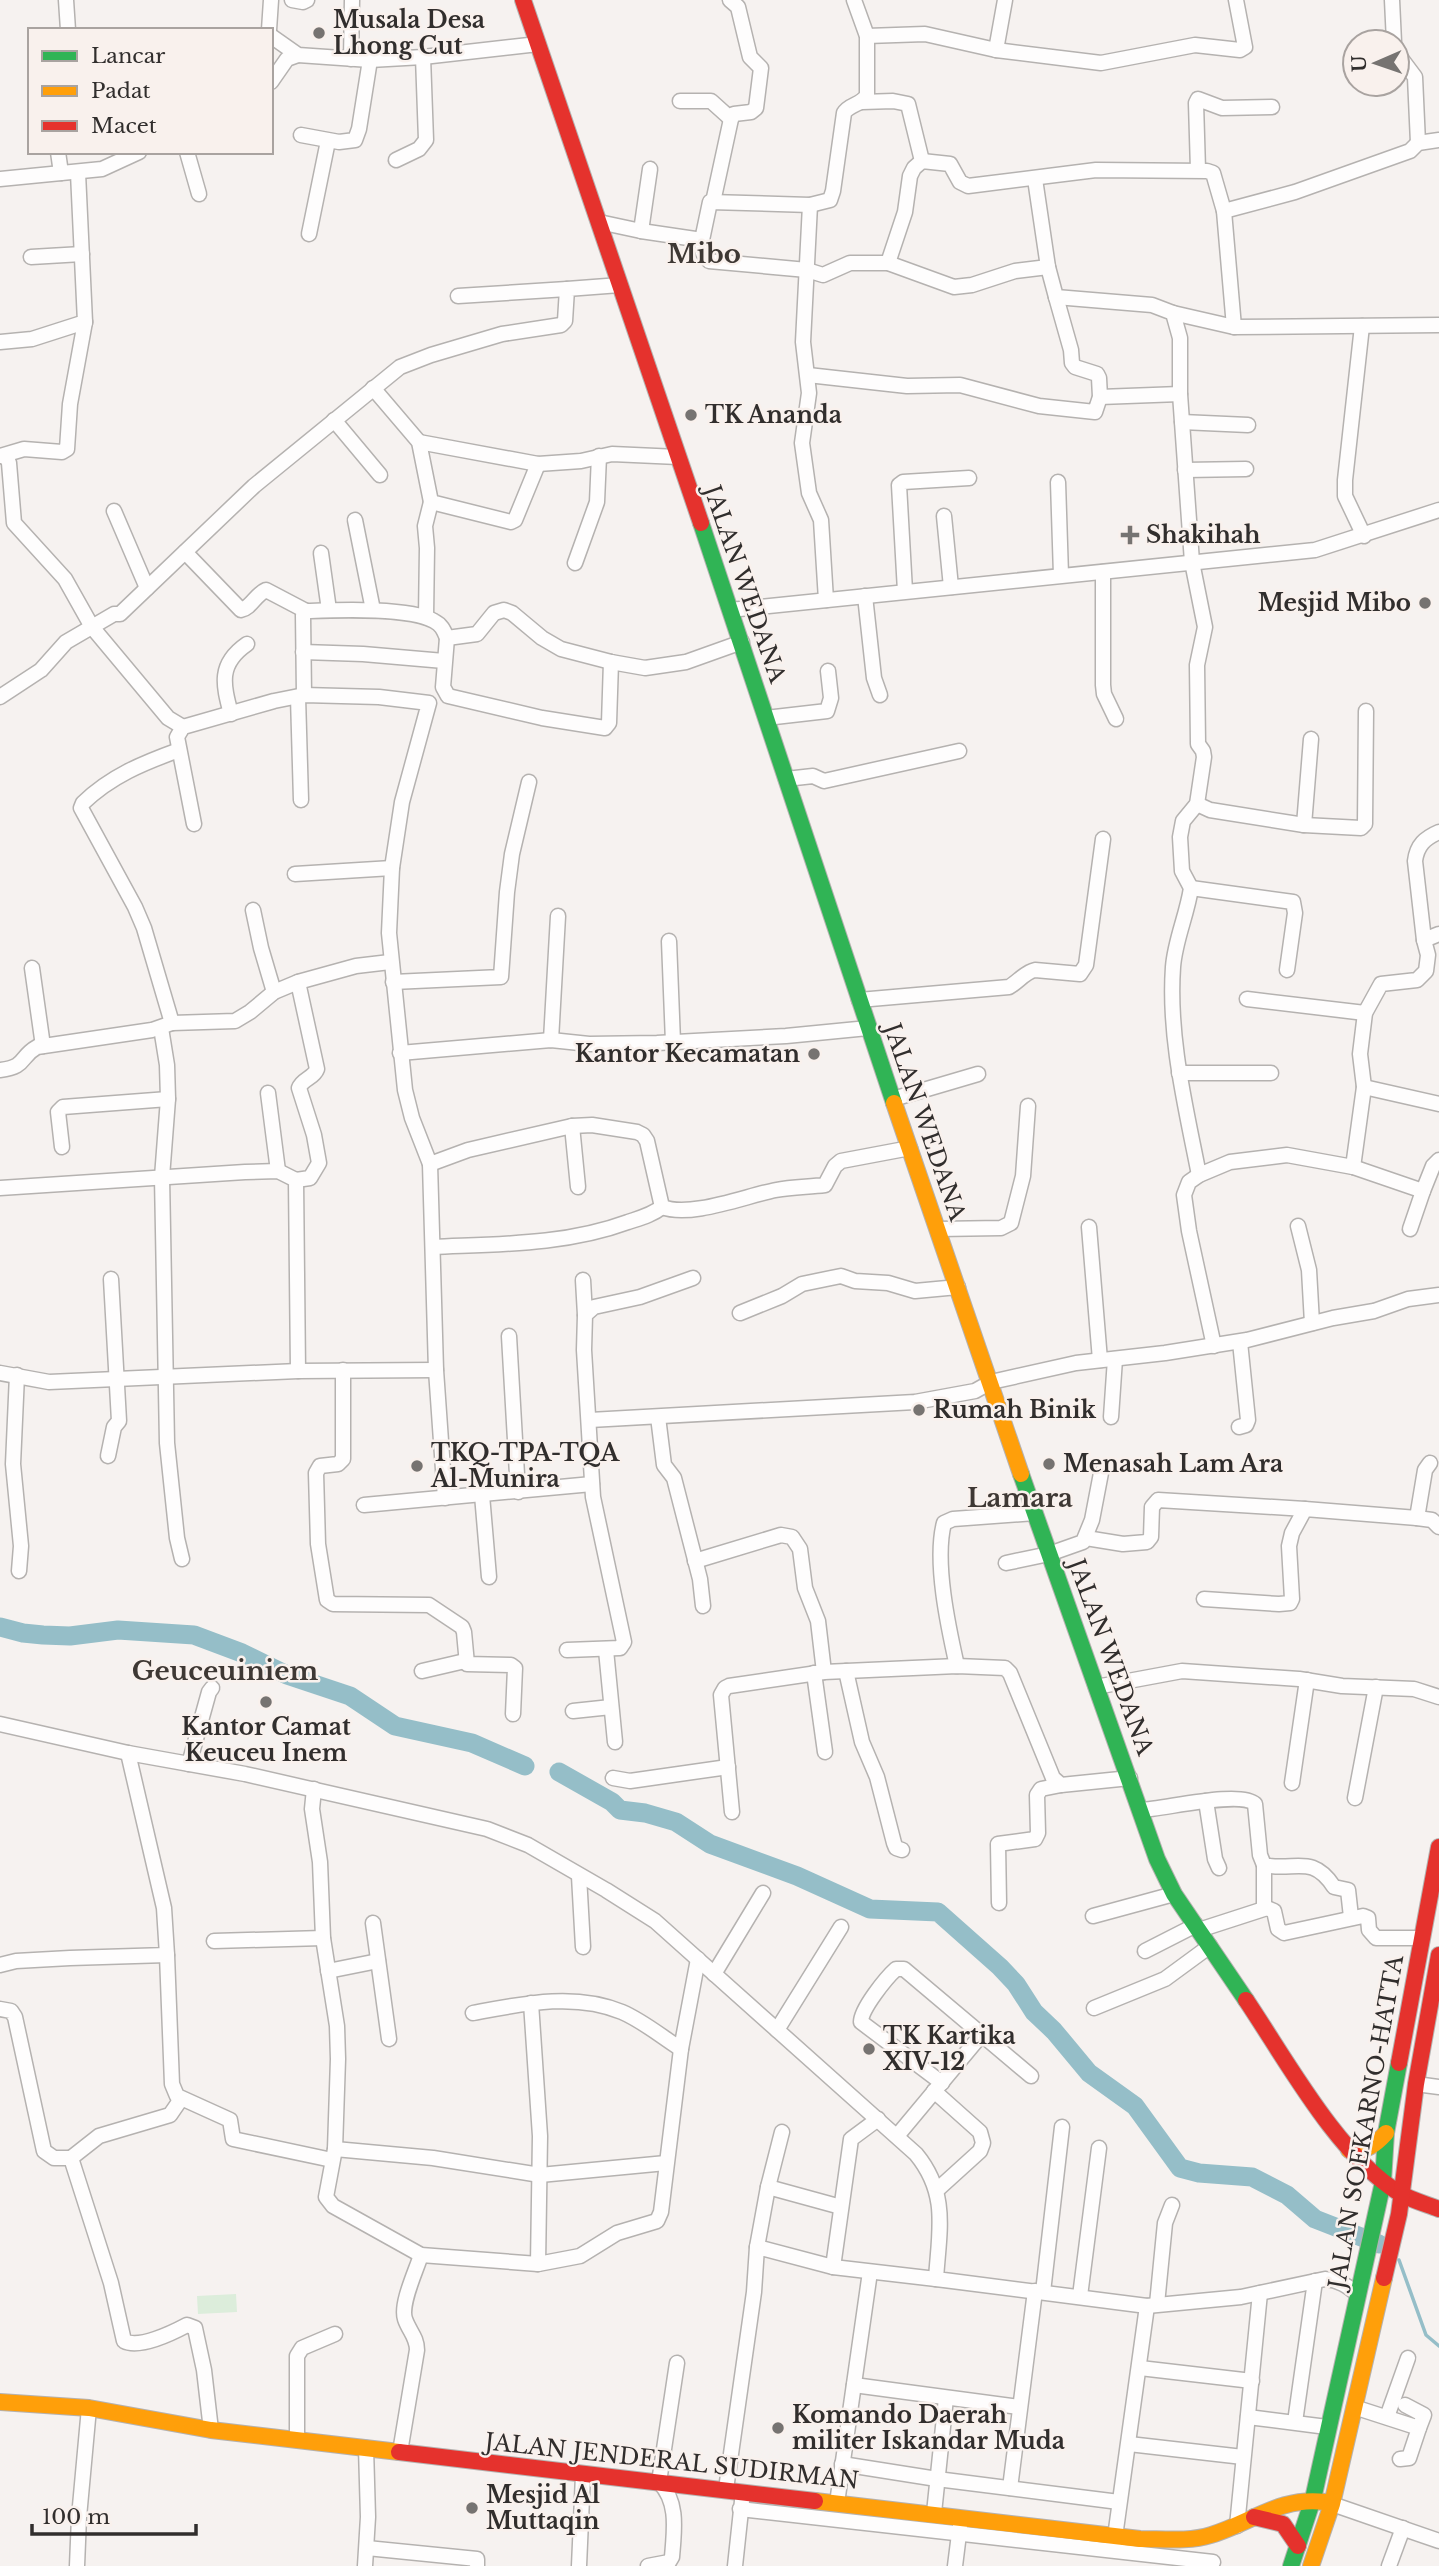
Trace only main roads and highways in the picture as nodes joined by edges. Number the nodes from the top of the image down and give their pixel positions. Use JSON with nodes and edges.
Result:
{"nodes":[{"id":1,"x":523,"y":0,"type":"edge"},
{"id":2,"x":1439,"y":1847,"type":"edge"},
{"id":3,"x":1439,"y":1955,"type":"edge"},
{"id":4,"x":1386,"y":2133,"type":"junction"},
{"id":5,"x":1349,"y":2150,"type":"junction"},
{"id":6,"x":1383,"y":2182,"type":"junction"},
{"id":7,"x":1402,"y":2195,"type":"junction"},
{"id":8,"x":1439,"y":2209,"type":"edge"},
{"id":9,"x":0,"y":2402,"type":"edge"},
{"id":10,"x":1313,"y":2499,"type":"junction"},
{"id":11,"x":1332,"y":2504,"type":"junction"},
{"id":12,"x":1254,"y":2517,"type":"junction"},
{"id":13,"x":1298,"y":2546,"type":"junction"},
{"id":14,"x":1292,"y":2566,"type":"edge"},
{"id":15,"x":1311,"y":2566,"type":"edge"}],
"edges":[{"from":1,"to":5,"type":"main road","name":"JALAN WEDANA"},
{"from":2,"to":4,"type":"main road","name":"JALAN SOEKARNO-HATTA"},
{"from":3,"to":7,"type":"main road","name":"JALAN SOEKARNO-HATTA"},
{"from":4,"to":5,"type":"main road"},
{"from":4,"to":6,"type":"main road","name":"JALAN SOEKARNO-HATTA"},
{"from":5,"to":6,"type":"main road","name":"JALAN WEDANA"},
{"from":6,"to":7,"type":"main road","name":"JALAN WEDANA"},
{"from":6,"to":10,"type":"main road","name":"JALAN SOEKARNO-HATTA"},
{"from":7,"to":8,"type":"main road","name":"JALAN WEDANA"},
{"from":7,"to":11,"type":"main road","name":"JALAN SOEKARNO-HATTA"},
{"from":9,"to":12,"type":"main road","name":"JALAN JENDERAL SUDIRMAN"},
{"from":10,"to":11,"type":"main road","name":"JALAN JENDERAL SUDIRMAN"},
{"from":10,"to":12,"type":"main road","name":"JALAN JENDERAL SUDIRMAN"},
{"from":10,"to":13,"type":"main road","name":"JALAN SOEKARNO-HATTA"},
{"from":11,"to":15,"type":"main road","name":"JALAN SOEKARNO-HATTA"},
{"from":12,"to":13,"type":"main road"},
{"from":13,"to":14,"type":"main road","name":"JALAN SOEKARNO-HATTA"}]}
